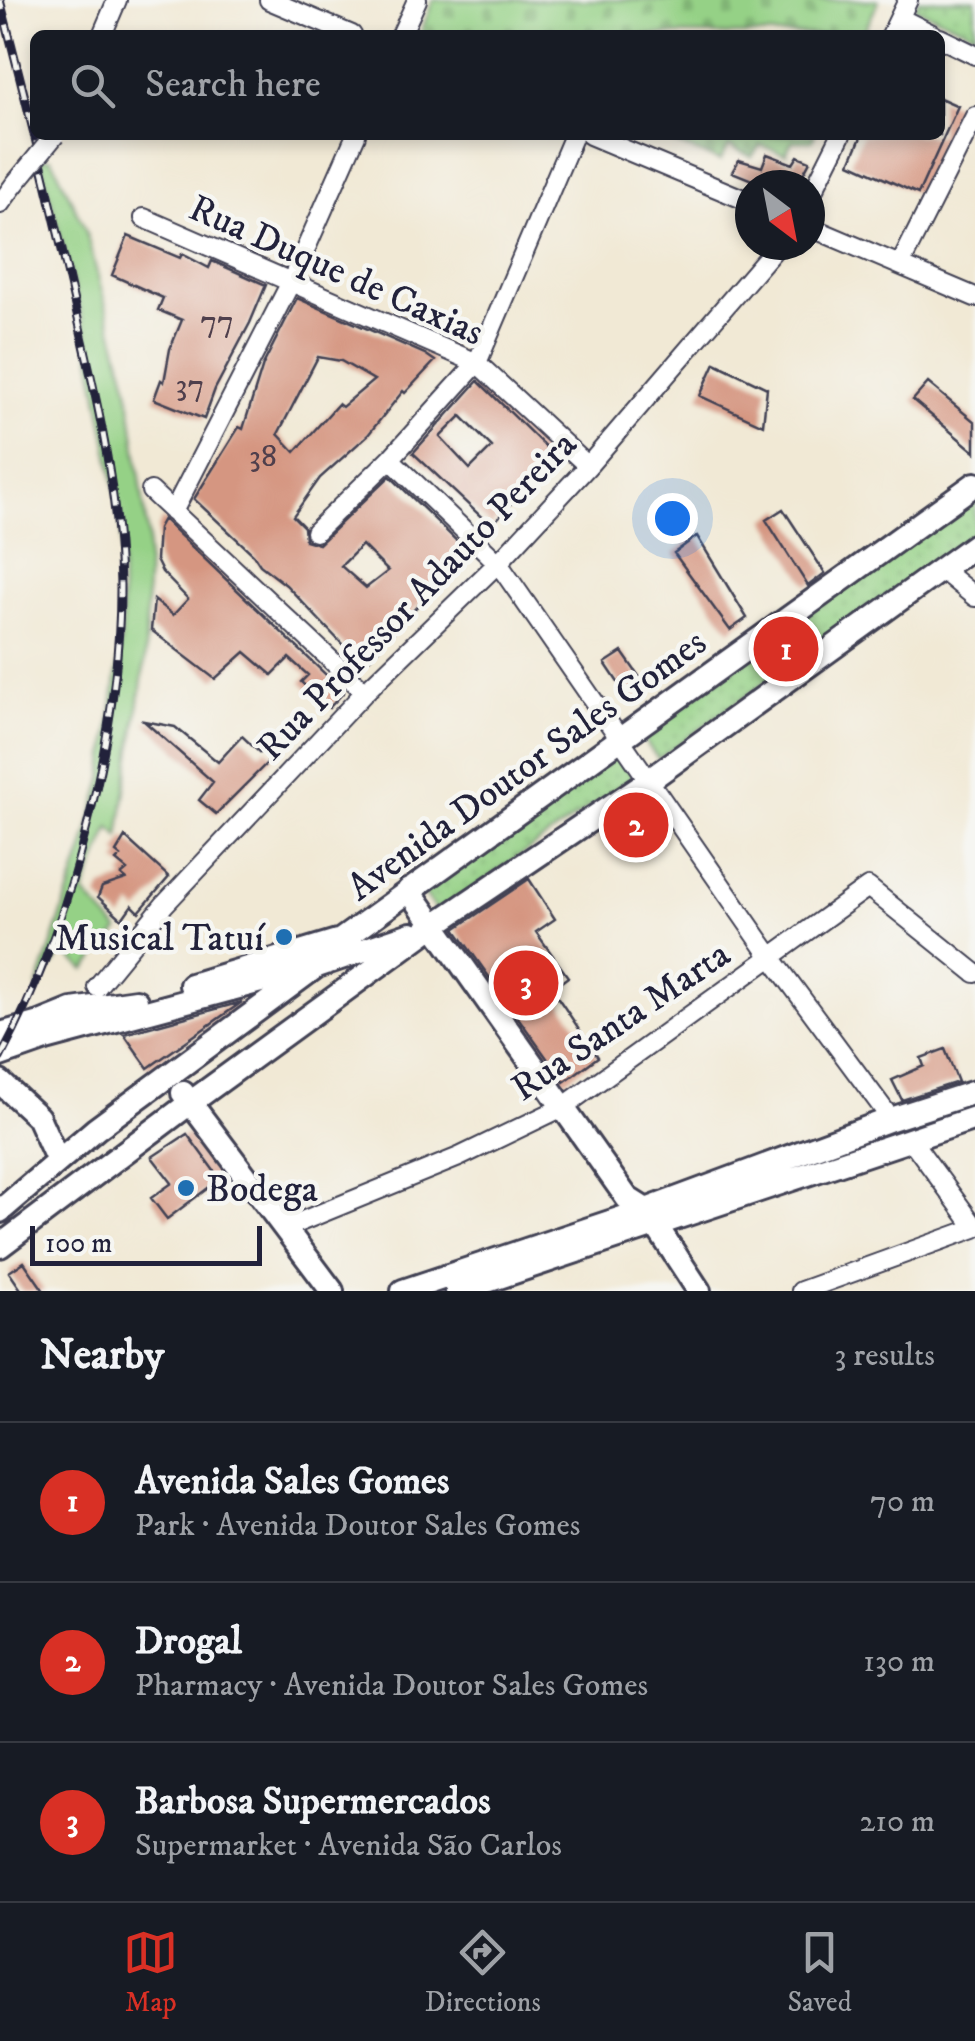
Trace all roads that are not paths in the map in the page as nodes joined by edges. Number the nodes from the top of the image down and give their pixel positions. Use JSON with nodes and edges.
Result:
{"nodes":[{"id":1,"x":117,"y":0,"type":"edge"},
{"id":2,"x":269,"y":0,"type":"edge"},
{"id":3,"x":417,"y":0,"type":"edge"},
{"id":4,"x":908,"y":0,"type":"edge"},
{"id":5,"x":896,"y":27,"type":"edge"},
{"id":6,"x":104,"y":30,"type":"edge"},
{"id":7,"x":340,"y":30,"type":"edge"},
{"id":8,"x":403,"y":30,"type":"edge"},
{"id":9,"x":945,"y":40,"type":"edge"},
{"id":10,"x":975,"y":55,"type":"edge"},
{"id":11,"x":975,"y":116,"type":"edge"},
{"id":12,"x":51,"y":140,"type":"edge"},
{"id":13,"x":354,"y":140,"type":"edge"},
{"id":14,"x":572,"y":140,"type":"edge"},
{"id":15,"x":602,"y":140,"type":"edge"},
{"id":16,"x":839,"y":140,"type":"edge"},
{"id":17,"x":824,"y":170,"type":"edge"},
{"id":18,"x":735,"y":196,"type":"edge"},
{"id":19,"x":0,"y":204,"type":"edge"},
{"id":20,"x":144,"y":218,"type":"dead end"},
{"id":21,"x":825,"y":234,"type":"edge"},
{"id":22,"x":765,"y":260,"type":"edge"},
{"id":23,"x":900,"y":266,"type":"junction"},
{"id":24,"x":291,"y":282,"type":"junction"},
{"id":25,"x":975,"y":297,"type":"edge"},
{"id":26,"x":477,"y":363,"type":"junction"},
{"id":27,"x":390,"y":459,"type":"junction"},
{"id":28,"x":588,"y":466,"type":"junction"},
{"id":29,"x":975,"y":484,"type":"edge"},
{"id":30,"x":152,"y":491,"type":"dead end"},
{"id":31,"x":173,"y":512,"type":"junction"},
{"id":32,"x":315,"y":532,"type":"dead end"},
{"id":33,"x":975,"y":544,"type":"edge"},
{"id":34,"x":498,"y":564,"type":"junction"},
{"id":35,"x":941,"y":570,"type":"junction"},
{"id":36,"x":975,"y":597,"type":"edge"},
{"id":37,"x":365,"y":692,"type":"junction"},
{"id":38,"x":619,"y":740,"type":"junction"},
{"id":39,"x":648,"y":781,"type":"junction"},
{"id":40,"x":409,"y":890,"type":"junction"},
{"id":41,"x":433,"y":926,"type":"junction"},
{"id":42,"x":341,"y":940,"type":"junction"},
{"id":43,"x":771,"y":957,"type":"junction"},
{"id":44,"x":317,"y":966,"type":"junction"},
{"id":45,"x":975,"y":973,"type":"edge"},
{"id":46,"x":92,"y":997,"type":"junction"},
{"id":47,"x":0,"y":1034,"type":"edge"},
{"id":48,"x":46,"y":1039,"type":"junction"},
{"id":49,"x":0,"y":1054,"type":"edge"},
{"id":50,"x":169,"y":1074,"type":"junction"},
{"id":51,"x":0,"y":1082,"type":"edge"},
{"id":52,"x":975,"y":1092,"type":"edge"},
{"id":53,"x":190,"y":1103,"type":"junction"},
{"id":54,"x":563,"y":1106,"type":"junction"},
{"id":55,"x":892,"y":1118,"type":"junction"},
{"id":56,"x":975,"y":1118,"type":"edge"},
{"id":57,"x":912,"y":1141,"type":"junction"},
{"id":58,"x":58,"y":1161,"type":"junction"},
{"id":59,"x":0,"y":1210,"type":"edge"},
{"id":60,"x":640,"y":1216,"type":"junction"},
{"id":61,"x":285,"y":1228,"type":"junction"},
{"id":62,"x":975,"y":1228,"type":"edge"},
{"id":63,"x":0,"y":1246,"type":"edge"},
{"id":64,"x":332,"y":1291,"type":"edge"},
{"id":65,"x":402,"y":1291,"type":"edge"},
{"id":66,"x":457,"y":1291,"type":"edge"},
{"id":67,"x":681,"y":1291,"type":"edge"},
{"id":68,"x":699,"y":1291,"type":"edge"},
{"id":69,"x":801,"y":1291,"type":"edge"}],
"edges":[{"from":1,"to":6,"type":"street"},
{"from":2,"to":7,"type":"street"},
{"from":3,"to":8,"type":"street"},
{"from":4,"to":5,"type":"street"},
{"from":9,"to":10,"type":"street"},
{"from":11,"to":23,"type":"street"},
{"from":12,"to":19,"type":"street","bridge":true},
{"from":13,"to":24,"type":"street"},
{"from":14,"to":26,"type":"street"},
{"from":15,"to":18,"type":"street"},
{"from":16,"to":17,"type":"street"},
{"from":20,"to":24,"type":"street","name":"Rua Duque de Caxias"},
{"from":21,"to":23,"type":"street"},
{"from":22,"to":28,"type":"street","name":"Rua Professor Adauto Pereira"},
{"from":23,"to":25,"type":"street"},
{"from":24,"to":26,"type":"street","name":"Rua Duque de Caxias"},
{"from":24,"to":31,"type":"street"},
{"from":26,"to":27,"type":"street"},
{"from":26,"to":28,"type":"street","name":"Rua Duque de Caxias"},
{"from":27,"to":32,"type":"street"},
{"from":27,"to":34,"type":"street"},
{"from":28,"to":34,"type":"street","name":"Rua Professor Adauto Pereira"},
{"from":29,"to":38,"type":"main road","name":"Avenida Doutor Sales Gomes"},
{"from":30,"to":31,"type":"street"},
{"from":31,"to":37,"type":"street"},
{"from":33,"to":35,"type":"main road","name":"Avenida Doutor Sales Gomes"},
{"from":34,"to":37,"type":"street","name":"Rua Professor Adauto Pereira"},
{"from":34,"to":38,"type":"street"},
{"from":35,"to":36,"type":"street"},
{"from":35,"to":39,"type":"main road","name":"Avenida Doutor Sales Gomes"},
{"from":37,"to":46,"type":"street","name":"Rua Professor Adauto Pereira"},
{"from":38,"to":39,"type":"street"},
{"from":38,"to":40,"type":"main road","name":"Avenida Doutor Sales Gomes"},
{"from":39,"to":41,"type":"main road","name":"Avenida Doutor Sales Gomes"},
{"from":39,"to":43,"type":"street"},
{"from":40,"to":41,"type":"main road"},
{"from":40,"to":42,"type":"main road","name":"Avenida Doutor Sales Gomes"},
{"from":41,"to":44,"type":"main road","name":"Avenida Doutor Sales Gomes"},
{"from":41,"to":53,"type":"main road","name":"Avenida Doutor Sales Gomes"},
{"from":41,"to":54,"type":"main road"},
{"from":42,"to":44,"type":"main road","name":"Avenida Doutor Sales Gomes"},
{"from":42,"to":46,"type":"main road"},
{"from":43,"to":45,"type":"street","name":"Rua Santa Marta"},
{"from":43,"to":54,"type":"street","name":"Rua Santa Marta"},
{"from":43,"to":55,"type":"street"},
{"from":44,"to":48,"type":"main road"},
{"from":44,"to":50,"type":"main road","name":"Avenida Doutor Sales Gomes"},
{"from":46,"to":47,"type":"main road"},
{"from":46,"to":48,"type":"main road"},
{"from":48,"to":49,"type":"main road"},
{"from":50,"to":53,"type":"main road"},
{"from":50,"to":58,"type":"main road","name":"Avenida Doutor Sales Gomes"},
{"from":51,"to":58,"type":"main road"},
{"from":52,"to":55,"type":"main road"},
{"from":53,"to":61,"type":"main road"},
{"from":53,"to":63,"type":"main road","name":"Avenida Doutor Sales Gomes"},
{"from":54,"to":60,"type":"main road"},
{"from":54,"to":61,"type":"street","name":"Rua Santa Marta"},
{"from":55,"to":60,"type":"main road"},
{"from":56,"to":57,"type":"main road"},
{"from":57,"to":60,"type":"main road"},
{"from":57,"to":62,"type":"street"},
{"from":58,"to":59,"type":"main road","name":"Avenida Doutor Sales Gomes"},
{"from":60,"to":65,"type":"main road"},
{"from":60,"to":66,"type":"main road"},
{"from":60,"to":67,"type":"main road"},
{"from":60,"to":68,"type":"main road"},
{"from":61,"to":64,"type":"main road"},
{"from":62,"to":69,"type":"street"}]}
